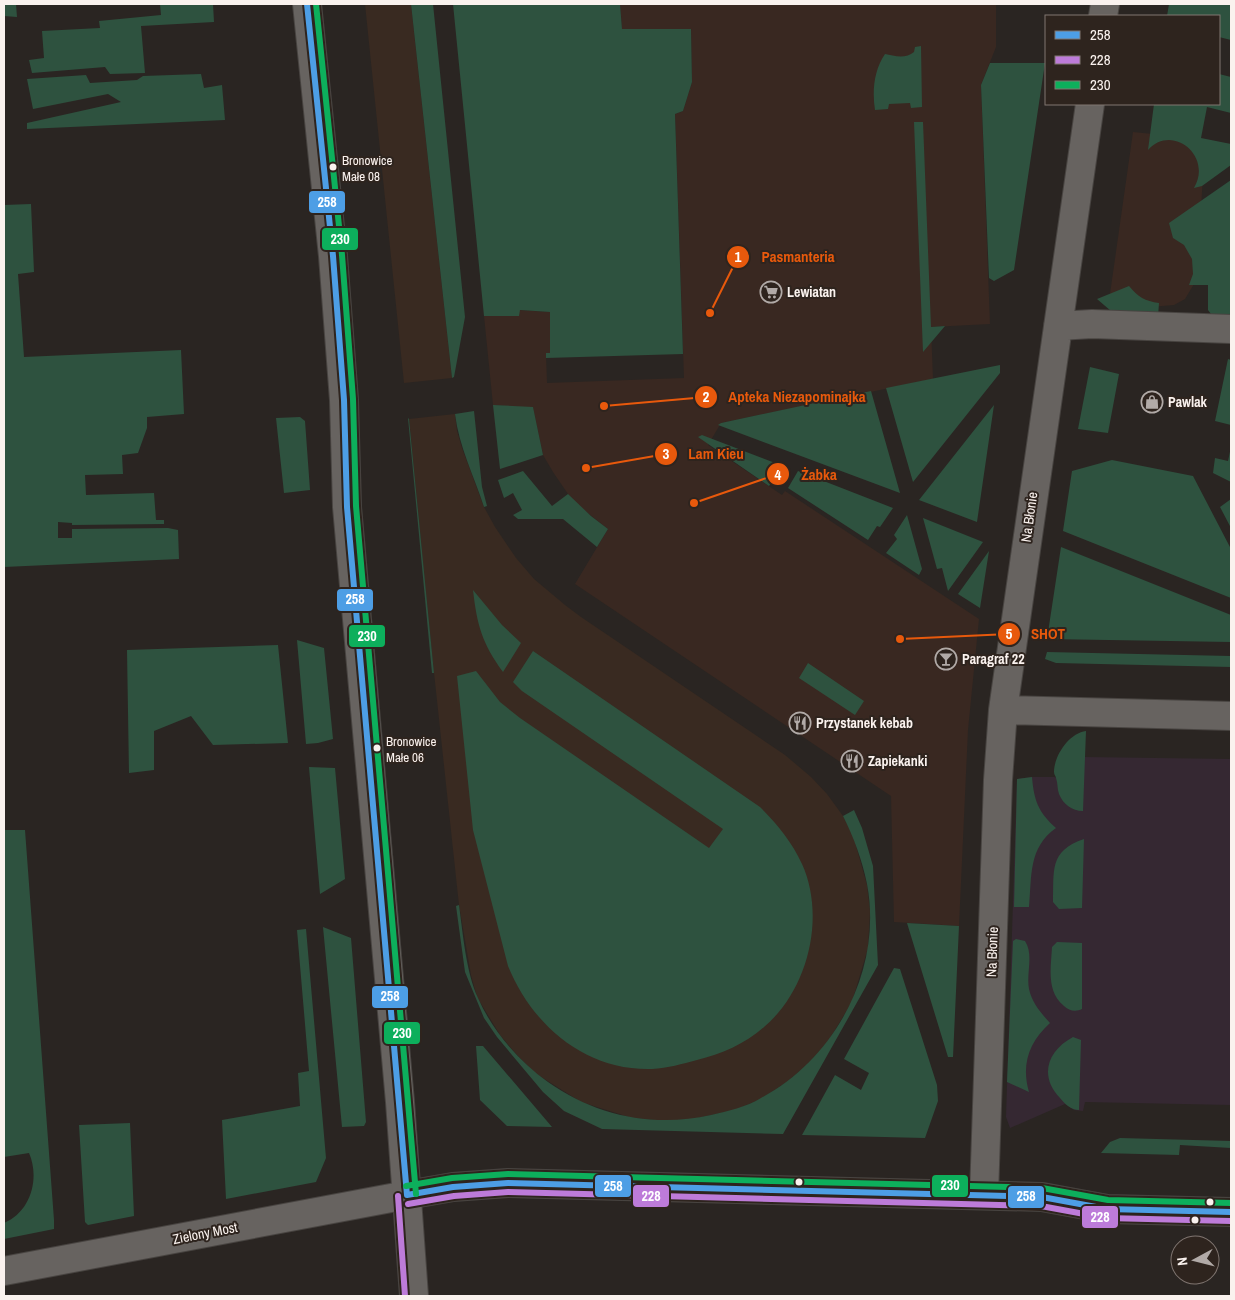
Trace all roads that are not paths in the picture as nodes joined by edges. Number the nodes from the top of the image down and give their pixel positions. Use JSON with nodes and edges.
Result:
{"nodes":[{"id":1,"x":306,"y":4,"type":"edge"},
{"id":2,"x":1090,"y":105,"type":"edge"},
{"id":3,"x":1058,"y":326,"type":"junction"},
{"id":4,"x":1231,"y":329,"type":"edge"},
{"id":5,"x":1003,"y":710,"type":"junction"},
{"id":6,"x":1231,"y":716,"type":"edge"},
{"id":7,"x":407,"y":1195,"type":"junction"},
{"id":8,"x":984,"y":1195,"type":"junction"},
{"id":9,"x":1231,"y":1212,"type":"edge"},
{"id":10,"x":4,"y":1271,"type":"edge"},
{"id":11,"x":414,"y":1296,"type":"edge"}],
"edges":[{"from":1,"to":7,"type":"street"},
{"from":2,"to":3,"type":"street","name":"Na Błonie"},
{"from":3,"to":4,"type":"street"},
{"from":3,"to":5,"type":"street","name":"Na Błonie"},
{"from":5,"to":6,"type":"street"},
{"from":5,"to":8,"type":"street","name":"Na Błonie"},
{"from":7,"to":8,"type":"street"},
{"from":7,"to":10,"type":"street","name":"Zielony Most"},
{"from":7,"to":11,"type":"street"},
{"from":8,"to":9,"type":"street"}]}
